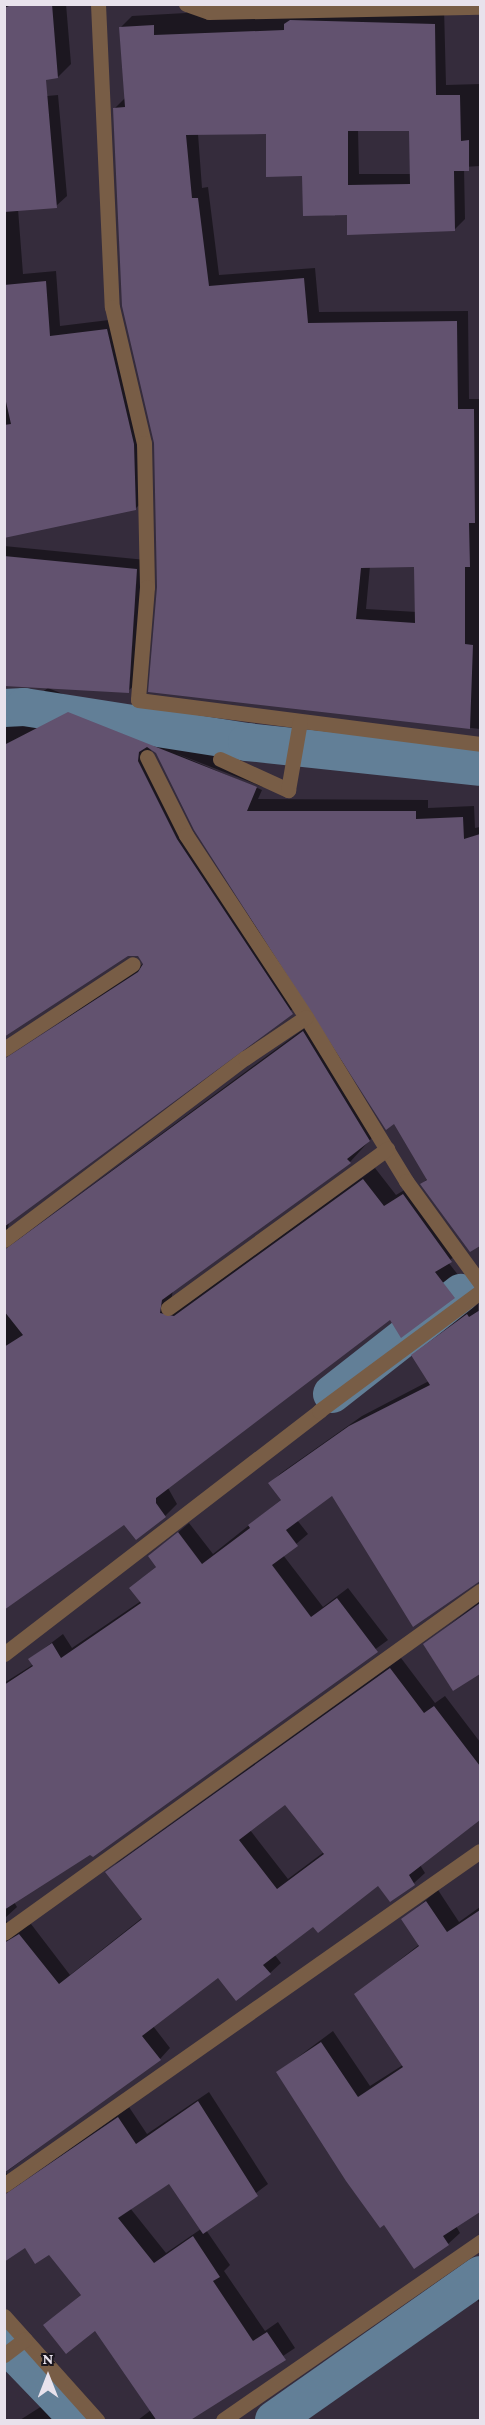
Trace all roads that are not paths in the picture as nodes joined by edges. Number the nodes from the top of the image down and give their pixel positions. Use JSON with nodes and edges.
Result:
{"nodes":[{"id":1,"x":98,"y":4,"type":"edge"},
{"id":2,"x":186,"y":4,"type":"edge"},
{"id":3,"x":480,"y":7,"type":"edge"},
{"id":4,"x":300,"y":721,"type":"junction"},
{"id":5,"x":480,"y":744,"type":"edge"},
{"id":6,"x":147,"y":758,"type":"dead end"},
{"id":7,"x":220,"y":759,"type":"dead end"},
{"id":8,"x":133,"y":964,"type":"dead end"},
{"id":9,"x":306,"y":1017,"type":"junction"},
{"id":10,"x":4,"y":1049,"type":"edge"},
{"id":11,"x":387,"y":1149,"type":"junction"},
{"id":12,"x":4,"y":1240,"type":"edge"},
{"id":13,"x":480,"y":1283,"type":"edge"},
{"id":14,"x":480,"y":1292,"type":"edge"},
{"id":15,"x":168,"y":1308,"type":"dead end"},
{"id":16,"x":480,"y":1591,"type":"edge"},
{"id":17,"x":4,"y":1654,"type":"edge"},
{"id":18,"x":480,"y":1851,"type":"edge"},
{"id":19,"x":4,"y":1933,"type":"edge"},
{"id":20,"x":4,"y":2185,"type":"edge"},
{"id":21,"x":480,"y":2242,"type":"edge"},
{"id":22,"x":4,"y":2316,"type":"edge"},
{"id":23,"x":25,"y":2339,"type":"junction"},
{"id":24,"x":4,"y":2355,"type":"edge"},
{"id":25,"x":97,"y":2421,"type":"edge"},
{"id":26,"x":223,"y":2421,"type":"edge"}],
"edges":[{"from":1,"to":4,"type":"street"},
{"from":2,"to":3,"type":"street"},
{"from":4,"to":5,"type":"street"},
{"from":4,"to":7,"type":"street"},
{"from":6,"to":9,"type":"street"},
{"from":8,"to":10,"type":"street"},
{"from":9,"to":11,"type":"street"},
{"from":9,"to":12,"type":"street"},
{"from":11,"to":13,"type":"street"},
{"from":11,"to":15,"type":"street"},
{"from":14,"to":17,"type":"street"},
{"from":16,"to":19,"type":"street"},
{"from":18,"to":20,"type":"street"},
{"from":21,"to":26,"type":"street"},
{"from":22,"to":23,"type":"street"},
{"from":23,"to":24,"type":"street"},
{"from":23,"to":25,"type":"street"}]}
